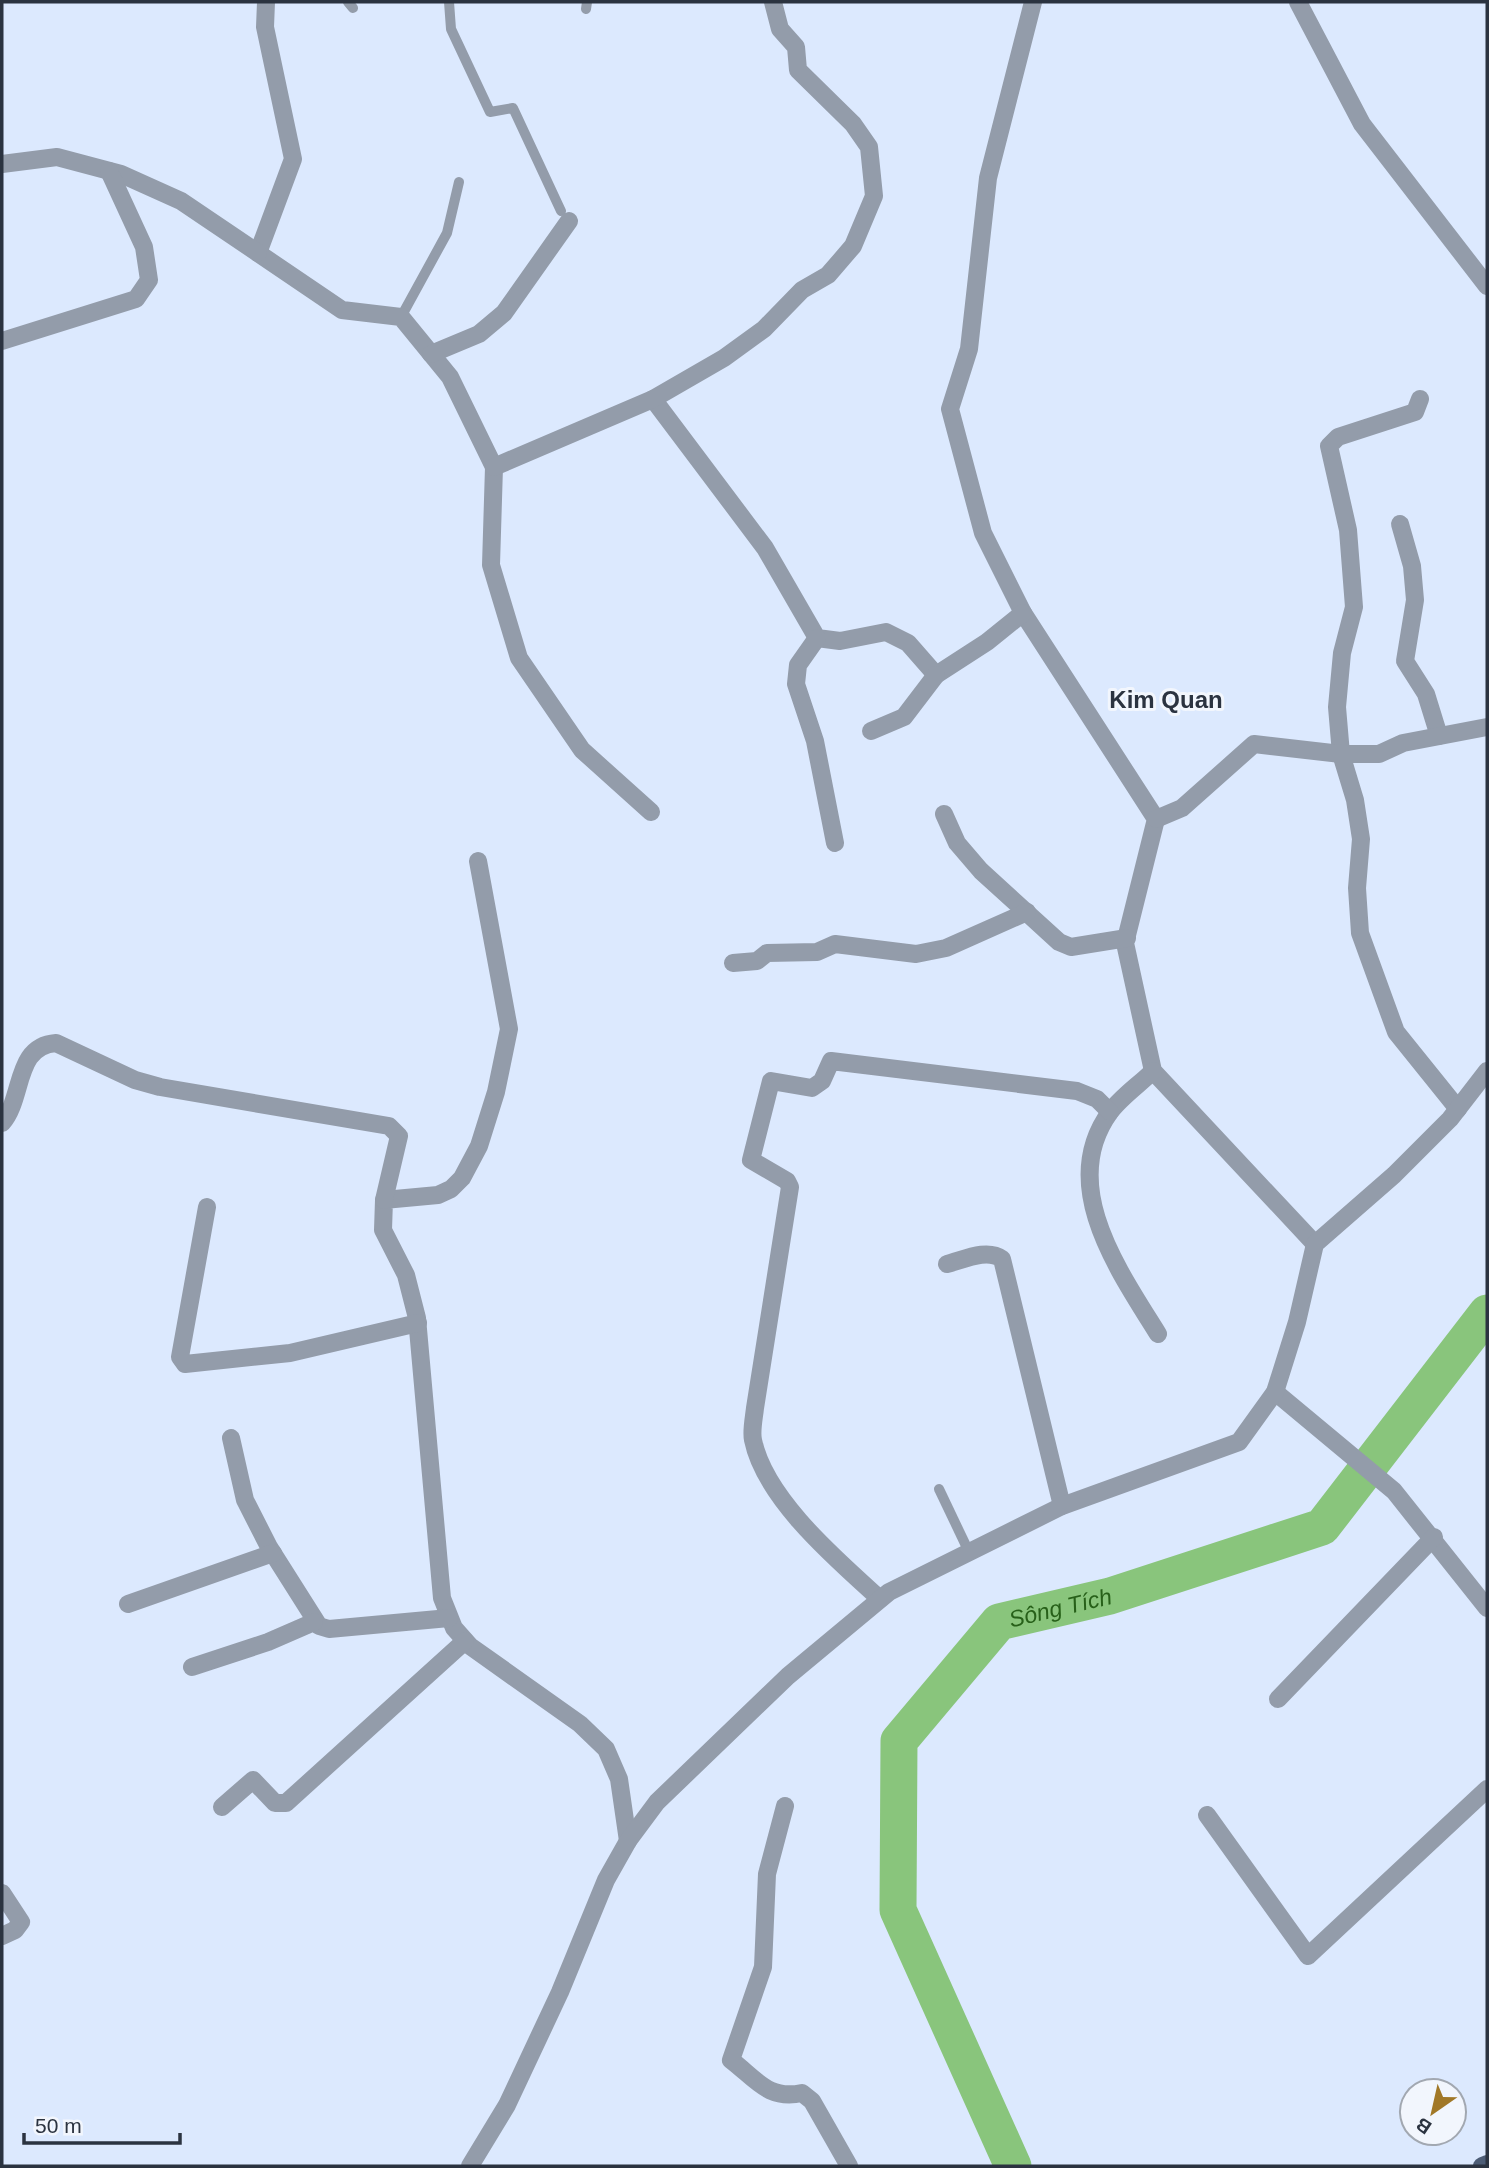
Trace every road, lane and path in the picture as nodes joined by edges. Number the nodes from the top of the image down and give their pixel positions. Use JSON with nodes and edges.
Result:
{"nodes":[{"id":1,"x":266,"y":2,"type":"edge"},
{"id":2,"x":449,"y":2,"type":"edge"},
{"id":3,"x":774,"y":2,"type":"edge"},
{"id":4,"x":1033,"y":2,"type":"edge"},
{"id":5,"x":1298,"y":2,"type":"edge"},
{"id":6,"x":2,"y":164,"type":"edge"},
{"id":7,"x":109,"y":171,"type":"junction"},
{"id":8,"x":459,"y":182,"type":"dead end"},
{"id":9,"x":565,"y":216,"type":"joint"},
{"id":10,"x":258,"y":253,"type":"junction"},
{"id":11,"x":1487,"y":286,"type":"edge"},
{"id":12,"x":401,"y":317,"type":"junction"},
{"id":13,"x":2,"y":341,"type":"edge"},
{"id":14,"x":431,"y":354,"type":"junction"},
{"id":15,"x":653,"y":399,"type":"junction"},
{"id":16,"x":1420,"y":399,"type":"dead end"},
{"id":17,"x":494,"y":467,"type":"junction"},
{"id":18,"x":1400,"y":524,"type":"dead end"},
{"id":19,"x":1023,"y":613,"type":"junction"},
{"id":20,"x":817,"y":638,"type":"junction"},
{"id":21,"x":936,"y":675,"type":"junction"},
{"id":22,"x":1487,"y":727,"type":"edge"},
{"id":23,"x":871,"y":731,"type":"dead end"},
{"id":24,"x":1439,"y":736,"type":"junction"},
{"id":25,"x":1341,"y":754,"type":"junction"},
{"id":26,"x":651,"y":812,"type":"dead end"},
{"id":27,"x":944,"y":814,"type":"dead end"},
{"id":28,"x":1156,"y":820,"type":"junction"},
{"id":29,"x":835,"y":843,"type":"dead end"},
{"id":30,"x":478,"y":861,"type":"dead end"},
{"id":31,"x":1027,"y":912,"type":"junction"},
{"id":32,"x":1127,"y":938,"type":"junction"},
{"id":33,"x":733,"y":963,"type":"dead end"},
{"id":34,"x":1153,"y":1071,"type":"junction"},
{"id":35,"x":1487,"y":1071,"type":"edge"},
{"id":36,"x":1458,"y":1109,"type":"junction"},
{"id":37,"x":1110,"y":1112,"type":"junction"},
{"id":38,"x":2,"y":1123,"type":"edge"},
{"id":39,"x":384,"y":1200,"type":"junction"},
{"id":40,"x":207,"y":1207,"type":"dead end"},
{"id":41,"x":1315,"y":1244,"type":"junction"},
{"id":42,"x":947,"y":1264,"type":"dead end"},
{"id":43,"x":418,"y":1323,"type":"junction"},
{"id":44,"x":1158,"y":1334,"type":"dead end"},
{"id":45,"x":1275,"y":1392,"type":"junction"},
{"id":46,"x":231,"y":1438,"type":"dead end"},
{"id":47,"x":939,"y":1489,"type":"dead end"},
{"id":48,"x":1062,"y":1506,"type":"junction"},
{"id":49,"x":1434,"y":1537,"type":"junction"},
{"id":50,"x":969,"y":1552,"type":"junction"},
{"id":51,"x":273,"y":1553,"type":"junction"},
{"id":52,"x":880,"y":1599,"type":"junction"},
{"id":53,"x":128,"y":1604,"type":"dead end"},
{"id":54,"x":1487,"y":1608,"type":"edge"},
{"id":55,"x":449,"y":1618,"type":"junction"},
{"id":56,"x":314,"y":1622,"type":"junction"},
{"id":57,"x":465,"y":1641,"type":"junction"},
{"id":58,"x":192,"y":1667,"type":"dead end"},
{"id":59,"x":1278,"y":1699,"type":"dead end"},
{"id":60,"x":1487,"y":1789,"type":"edge"},
{"id":61,"x":785,"y":1806,"type":"dead end"},
{"id":62,"x":222,"y":1807,"type":"dead end"},
{"id":63,"x":1207,"y":1815,"type":"dead end"},
{"id":64,"x":628,"y":1841,"type":"junction"},
{"id":65,"x":2,"y":1893,"type":"edge"},
{"id":66,"x":2,"y":1936,"type":"edge"},
{"id":67,"x":1487,"y":2164,"type":"edge"},
{"id":68,"x":470,"y":2166,"type":"edge"},
{"id":69,"x":849,"y":2166,"type":"edge"},
{"id":70,"x":1482,"y":2166,"type":"edge"}],
"edges":[{"from":1,"to":10,"type":"street"},
{"from":2,"to":9,"type":"lane"},
{"from":3,"to":15,"type":"street"},
{"from":4,"to":19,"type":"street"},
{"from":5,"to":11,"type":"street"},
{"from":6,"to":7,"type":"street"},
{"from":7,"to":10,"type":"street"},
{"from":7,"to":13,"type":"street"},
{"from":8,"to":12,"type":"lane"},
{"from":9,"to":14,"type":"street"},
{"from":10,"to":12,"type":"street"},
{"from":12,"to":14,"type":"street"},
{"from":14,"to":17,"type":"street"},
{"from":15,"to":17,"type":"street"},
{"from":15,"to":20,"type":"street"},
{"from":16,"to":25,"type":"street"},
{"from":17,"to":26,"type":"street"},
{"from":18,"to":24,"type":"street"},
{"from":19,"to":21,"type":"street"},
{"from":19,"to":28,"type":"street"},
{"from":20,"to":21,"type":"street"},
{"from":20,"to":29,"type":"street"},
{"from":21,"to":23,"type":"street"},
{"from":22,"to":24,"type":"street"},
{"from":24,"to":25,"type":"street"},
{"from":25,"to":28,"type":"street"},
{"from":25,"to":36,"type":"street"},
{"from":27,"to":31,"type":"street"},
{"from":28,"to":32,"type":"street"},
{"from":30,"to":39,"type":"street"},
{"from":31,"to":32,"type":"street"},
{"from":31,"to":33,"type":"street"},
{"from":32,"to":34,"type":"street"},
{"from":34,"to":37,"type":"street"},
{"from":34,"to":41,"type":"street"},
{"from":35,"to":36,"type":"street"},
{"from":36,"to":41,"type":"street"},
{"from":37,"to":44,"type":"street"},
{"from":37,"to":52,"type":"street"},
{"from":38,"to":39,"type":"street"},
{"from":39,"to":43,"type":"street"},
{"from":40,"to":43,"type":"street"},
{"from":41,"to":45,"type":"street"},
{"from":42,"to":48,"type":"street"},
{"from":43,"to":55,"type":"street"},
{"from":45,"to":48,"type":"street"},
{"from":45,"to":49,"type":"street"},
{"from":46,"to":51,"type":"street"},
{"from":47,"to":50,"type":"lane"},
{"from":48,"to":50,"type":"street"},
{"from":49,"to":54,"type":"street"},
{"from":49,"to":59,"type":"street"},
{"from":50,"to":52,"type":"street"},
{"from":51,"to":53,"type":"street"},
{"from":51,"to":56,"type":"street"},
{"from":52,"to":64,"type":"street"},
{"from":55,"to":56,"type":"street"},
{"from":55,"to":57,"type":"street"},
{"from":56,"to":58,"type":"street"},
{"from":57,"to":62,"type":"street"},
{"from":57,"to":64,"type":"street"},
{"from":60,"to":63,"type":"street"},
{"from":61,"to":69,"type":"street"},
{"from":64,"to":68,"type":"street"},
{"from":65,"to":66,"type":"street"},
{"from":67,"to":70,"type":"main road"}]}
